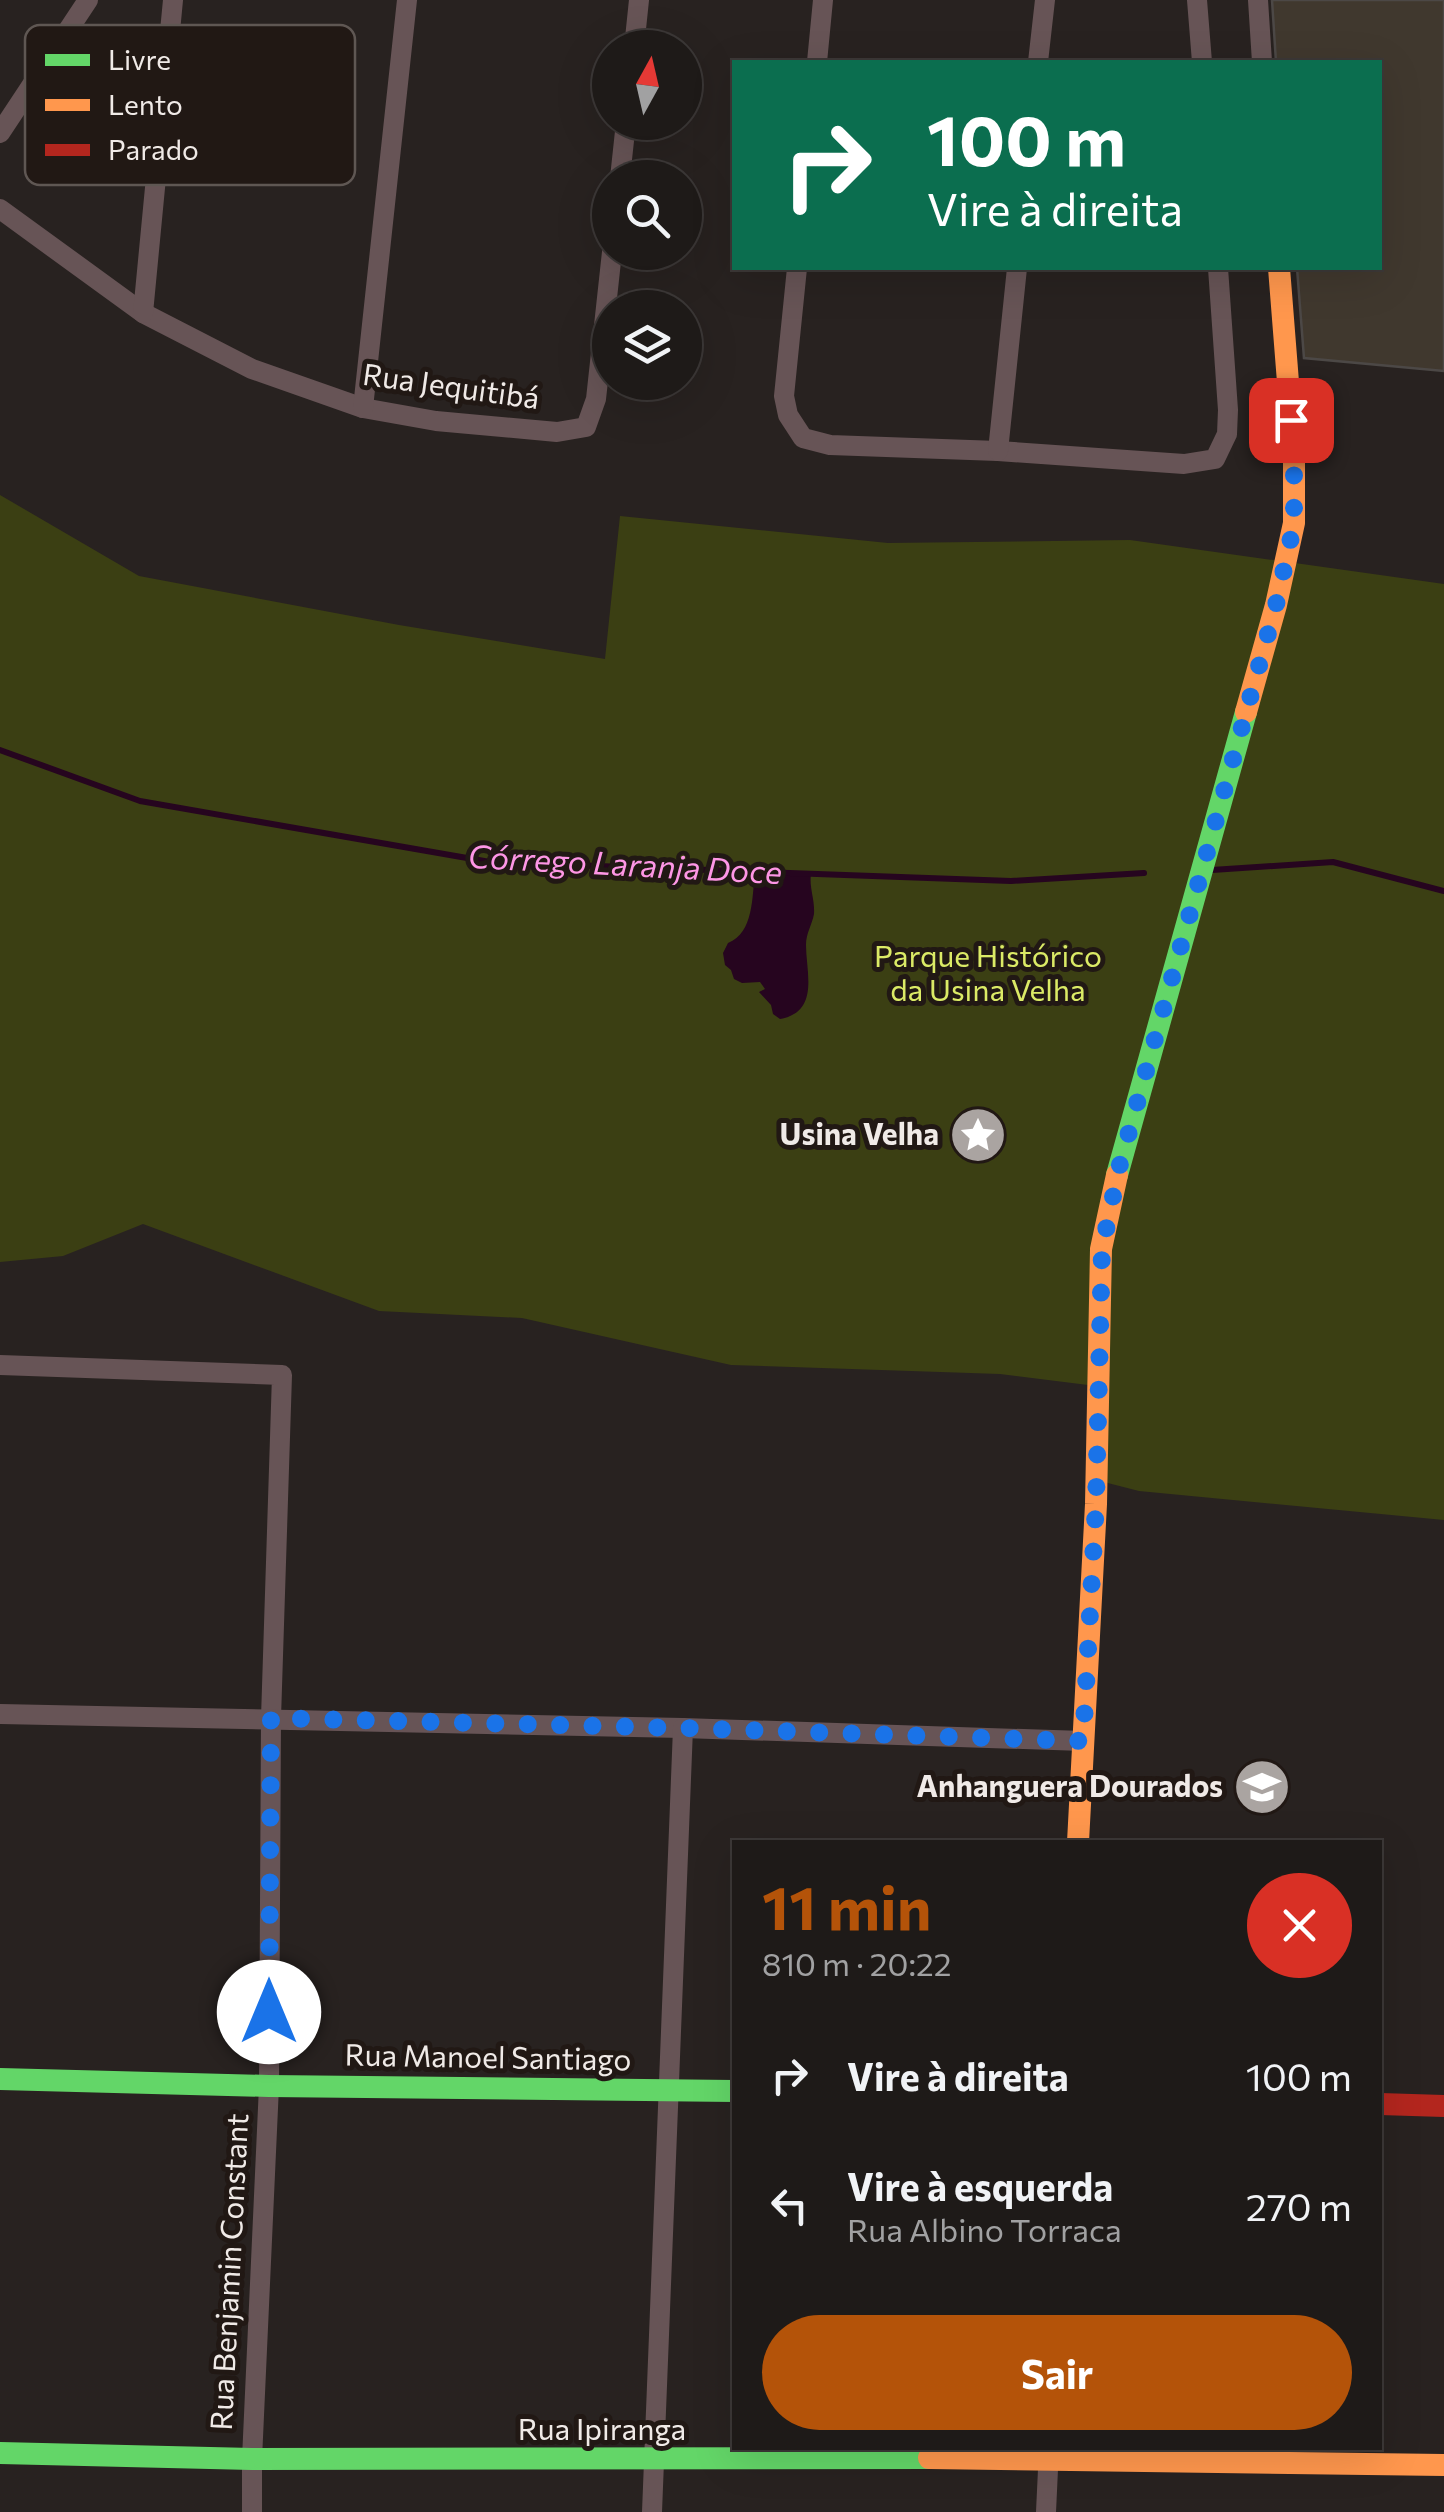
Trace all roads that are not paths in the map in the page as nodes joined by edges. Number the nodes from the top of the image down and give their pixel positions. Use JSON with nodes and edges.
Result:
{"nodes":[{"id":1,"x":88,"y":0,"type":"edge"},
{"id":2,"x":174,"y":0,"type":"edge"},
{"id":3,"x":407,"y":0,"type":"edge"},
{"id":4,"x":640,"y":0,"type":"edge"},
{"id":5,"x":823,"y":0,"type":"edge"},
{"id":6,"x":1045,"y":0,"type":"edge"},
{"id":7,"x":1197,"y":0,"type":"edge"},
{"id":8,"x":1258,"y":0,"type":"edge"},
{"id":9,"x":71,"y":25,"type":"edge"},
{"id":10,"x":172,"y":25,"type":"edge"},
{"id":11,"x":636,"y":30,"type":"edge"},
{"id":12,"x":816,"y":60,"type":"edge"},
{"id":13,"x":1038,"y":60,"type":"edge"},
{"id":14,"x":1202,"y":60,"type":"edge"},
{"id":15,"x":1262,"y":60,"type":"edge"},
{"id":16,"x":25,"y":95,"type":"edge"},
{"id":17,"x":0,"y":133,"type":"edge"},
{"id":18,"x":156,"y":185,"type":"edge"},
{"id":19,"x":0,"y":209,"type":"edge"},
{"id":20,"x":610,"y":270,"type":"edge"},
{"id":21,"x":796,"y":270,"type":"edge"},
{"id":22,"x":1017,"y":270,"type":"edge"},
{"id":23,"x":1218,"y":270,"type":"edge"},
{"id":24,"x":1279,"y":270,"type":"edge"},
{"id":25,"x":143,"y":313,"type":"junction"},
{"id":26,"x":362,"y":408,"type":"junction"},
{"id":27,"x":998,"y":452,"type":"junction"},
{"id":28,"x":0,"y":1365,"type":"edge"},
{"id":29,"x":0,"y":1714,"type":"edge"},
{"id":30,"x":271,"y":1718,"type":"junction"},
{"id":31,"x":683,"y":1728,"type":"junction"},
{"id":32,"x":1083,"y":1741,"type":"junction"},
{"id":33,"x":1078,"y":1840,"type":"edge"},
{"id":34,"x":0,"y":2079,"type":"edge"},
{"id":35,"x":269,"y":2086,"type":"junction"},
{"id":36,"x":668,"y":2090,"type":"junction"},
{"id":37,"x":732,"y":2091,"type":"edge"},
{"id":38,"x":1382,"y":2104,"type":"edge"},
{"id":39,"x":1444,"y":2106,"type":"edge"},
{"id":40,"x":0,"y":2453,"type":"edge"},
{"id":41,"x":1049,"y":2453,"type":"edge"},
{"id":42,"x":252,"y":2459,"type":"junction"},
{"id":43,"x":653,"y":2460,"type":"junction"},
{"id":44,"x":1444,"y":2465,"type":"edge"},
{"id":45,"x":252,"y":2512,"type":"edge"},
{"id":46,"x":652,"y":2512,"type":"edge"},
{"id":47,"x":1046,"y":2512,"type":"edge"}],
"edges":[{"from":1,"to":9,"type":"street"},
{"from":2,"to":10,"type":"street"},
{"from":3,"to":26,"type":"street"},
{"from":4,"to":11,"type":"street"},
{"from":5,"to":12,"type":"street"},
{"from":6,"to":13,"type":"street"},
{"from":7,"to":14,"type":"street"},
{"from":8,"to":15,"type":"street"},
{"from":16,"to":17,"type":"street"},
{"from":18,"to":25,"type":"street"},
{"from":19,"to":25,"type":"street","name":"Rua Jequitibá"},
{"from":20,"to":26,"type":"street","name":"Rua Jequitibá"},
{"from":21,"to":27,"type":"street"},
{"from":22,"to":27,"type":"street"},
{"from":23,"to":27,"type":"street"},
{"from":24,"to":32,"type":"street"},
{"from":25,"to":26,"type":"street","name":"Rua Jequitibá"},
{"from":28,"to":30,"type":"street","name":"Rua Benjamin Constant"},
{"from":29,"to":30,"type":"street"},
{"from":30,"to":31,"type":"street"},
{"from":30,"to":35,"type":"street","name":"Rua Benjamin Constant"},
{"from":31,"to":32,"type":"street"},
{"from":31,"to":36,"type":"street"},
{"from":32,"to":33,"type":"street"},
{"from":34,"to":35,"type":"street","name":"Rua Manoel Santiago"},
{"from":35,"to":36,"type":"street","name":"Rua Manoel Santiago"},
{"from":35,"to":42,"type":"street","name":"Rua Benjamin Constant"},
{"from":36,"to":37,"type":"street","name":"Rua Manoel Santiago"},
{"from":36,"to":43,"type":"street"},
{"from":38,"to":39,"type":"street"},
{"from":40,"to":42,"type":"street","name":"Rua Ipiranga"},
{"from":41,"to":43,"type":"street","name":"Rua Ipiranga"},
{"from":41,"to":44,"type":"street","name":"Rua Ipiranga"},
{"from":41,"to":47,"type":"street"},
{"from":42,"to":43,"type":"street","name":"Rua Ipiranga"},
{"from":42,"to":45,"type":"street","name":"Rua Benjamin Constant"},
{"from":43,"to":46,"type":"street"}]}
